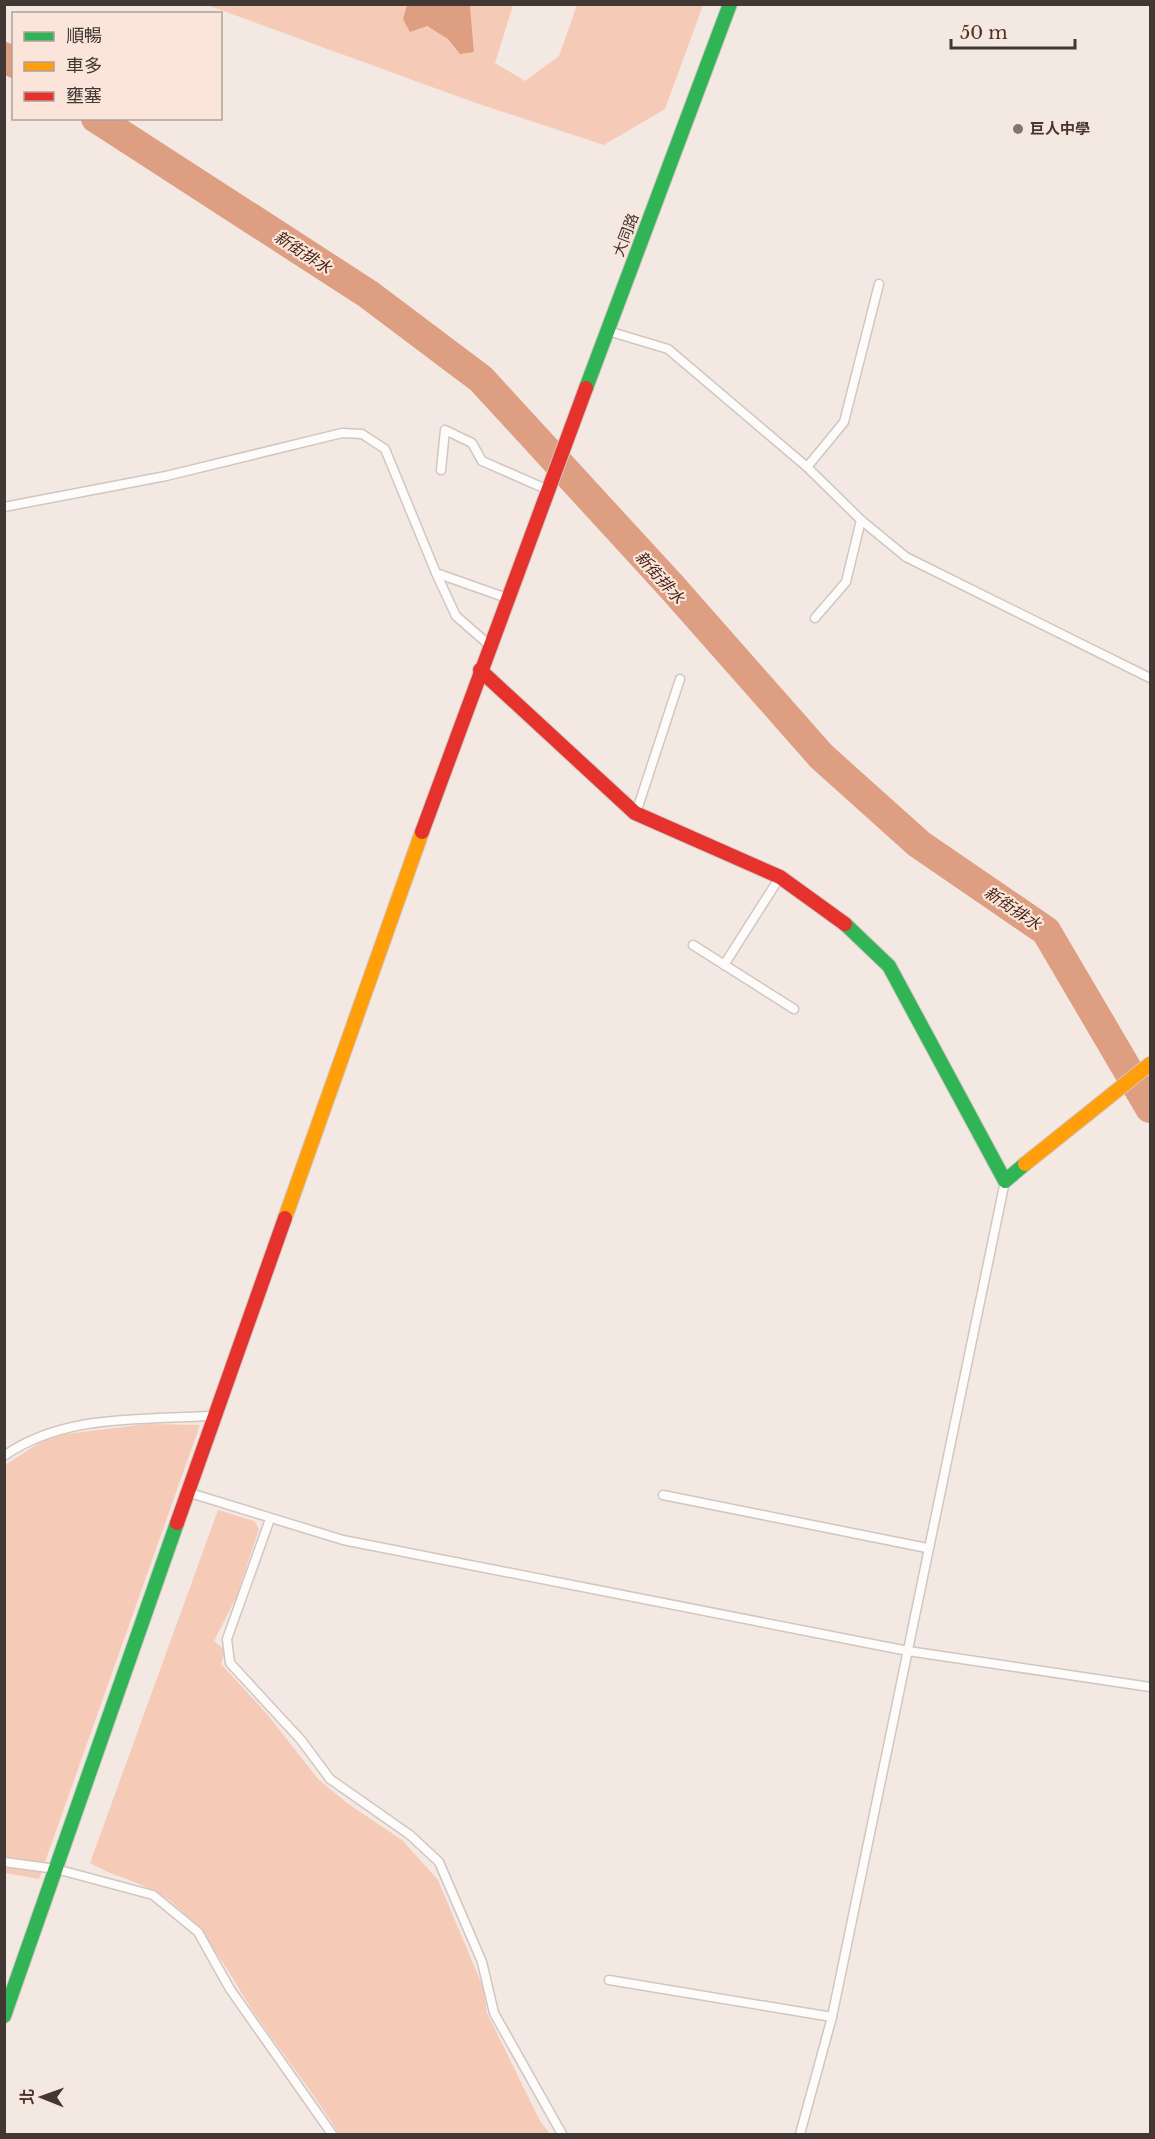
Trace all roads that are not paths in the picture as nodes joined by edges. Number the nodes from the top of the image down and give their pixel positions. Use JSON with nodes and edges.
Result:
{"nodes":[{"id":1,"x":730,"y":4,"type":"edge"},
{"id":2,"x":879,"y":284,"type":"dead end"},
{"id":3,"x":607,"y":331,"type":"junction"},
{"id":4,"x":807,"y":467,"type":"junction"},
{"id":5,"x":441,"y":470,"type":"dead end"},
{"id":6,"x":549,"y":483,"type":"junction"},
{"id":7,"x":4,"y":507,"type":"edge"},
{"id":8,"x":861,"y":520,"type":"junction"},
{"id":9,"x":436,"y":573,"type":"junction"},
{"id":10,"x":506,"y":598,"type":"junction"},
{"id":11,"x":815,"y":618,"type":"dead end"},
{"id":12,"x":489,"y":645,"type":"junction"},
{"id":13,"x":480,"y":670,"type":"junction"},
{"id":14,"x":1150,"y":678,"type":"edge"},
{"id":15,"x":680,"y":679,"type":"dead end"},
{"id":16,"x":636,"y":813,"type":"junction"},
{"id":17,"x":780,"y":877,"type":"junction"},
{"id":18,"x":693,"y":945,"type":"dead end"},
{"id":19,"x":724,"y":965,"type":"junction"},
{"id":20,"x":794,"y":1009,"type":"dead end"},
{"id":21,"x":1150,"y":1064,"type":"edge"},
{"id":22,"x":1005,"y":1181,"type":"junction"},
{"id":23,"x":214,"y":1416,"type":"junction"},
{"id":24,"x":4,"y":1456,"type":"edge"},
{"id":25,"x":187,"y":1492,"type":"junction"},
{"id":26,"x":663,"y":1495,"type":"dead end"},
{"id":27,"x":270,"y":1519,"type":"junction"},
{"id":28,"x":927,"y":1548,"type":"junction"},
{"id":29,"x":908,"y":1651,"type":"junction"},
{"id":30,"x":1150,"y":1687,"type":"edge"},
{"id":31,"x":4,"y":1862,"type":"edge"},
{"id":32,"x":56,"y":1869,"type":"junction"},
{"id":33,"x":609,"y":1980,"type":"dead end"},
{"id":34,"x":4,"y":2016,"type":"edge"},
{"id":35,"x":832,"y":2017,"type":"junction"},
{"id":36,"x":332,"y":2134,"type":"edge"},
{"id":37,"x":562,"y":2134,"type":"edge"},
{"id":38,"x":800,"y":2134,"type":"edge"}],
"edges":[{"from":1,"to":3,"type":"street","name":"大同路"},
{"from":2,"to":4,"type":"lane"},
{"from":3,"to":4,"type":"lane"},
{"from":3,"to":6,"type":"street","name":"大同路"},
{"from":4,"to":8,"type":"lane"},
{"from":5,"to":6,"type":"lane"},
{"from":6,"to":10,"type":"street","name":"大同路"},
{"from":7,"to":9,"type":"lane"},
{"from":8,"to":11,"type":"lane"},
{"from":8,"to":14,"type":"lane"},
{"from":9,"to":10,"type":"lane"},
{"from":9,"to":12,"type":"lane"},
{"from":10,"to":12,"type":"street","name":"大同路"},
{"from":12,"to":13,"type":"street","name":"大同路"},
{"from":13,"to":16,"type":"street"},
{"from":13,"to":23,"type":"street","name":"大同路"},
{"from":15,"to":16,"type":"lane"},
{"from":16,"to":17,"type":"street"},
{"from":17,"to":19,"type":"lane"},
{"from":17,"to":22,"type":"street"},
{"from":18,"to":19,"type":"lane"},
{"from":19,"to":20,"type":"lane"},
{"from":21,"to":22,"type":"street"},
{"from":22,"to":28,"type":"lane"},
{"from":23,"to":24,"type":"lane"},
{"from":23,"to":25,"type":"street","name":"大同路"},
{"from":25,"to":27,"type":"lane"},
{"from":25,"to":32,"type":"street","name":"大同路"},
{"from":26,"to":28,"type":"lane"},
{"from":27,"to":29,"type":"lane"},
{"from":27,"to":37,"type":"lane"},
{"from":28,"to":29,"type":"lane"},
{"from":29,"to":30,"type":"lane"},
{"from":29,"to":35,"type":"lane"},
{"from":31,"to":32,"type":"lane"},
{"from":32,"to":34,"type":"street","name":"大同路"},
{"from":32,"to":36,"type":"lane"},
{"from":33,"to":35,"type":"lane"},
{"from":35,"to":38,"type":"lane"}]}
